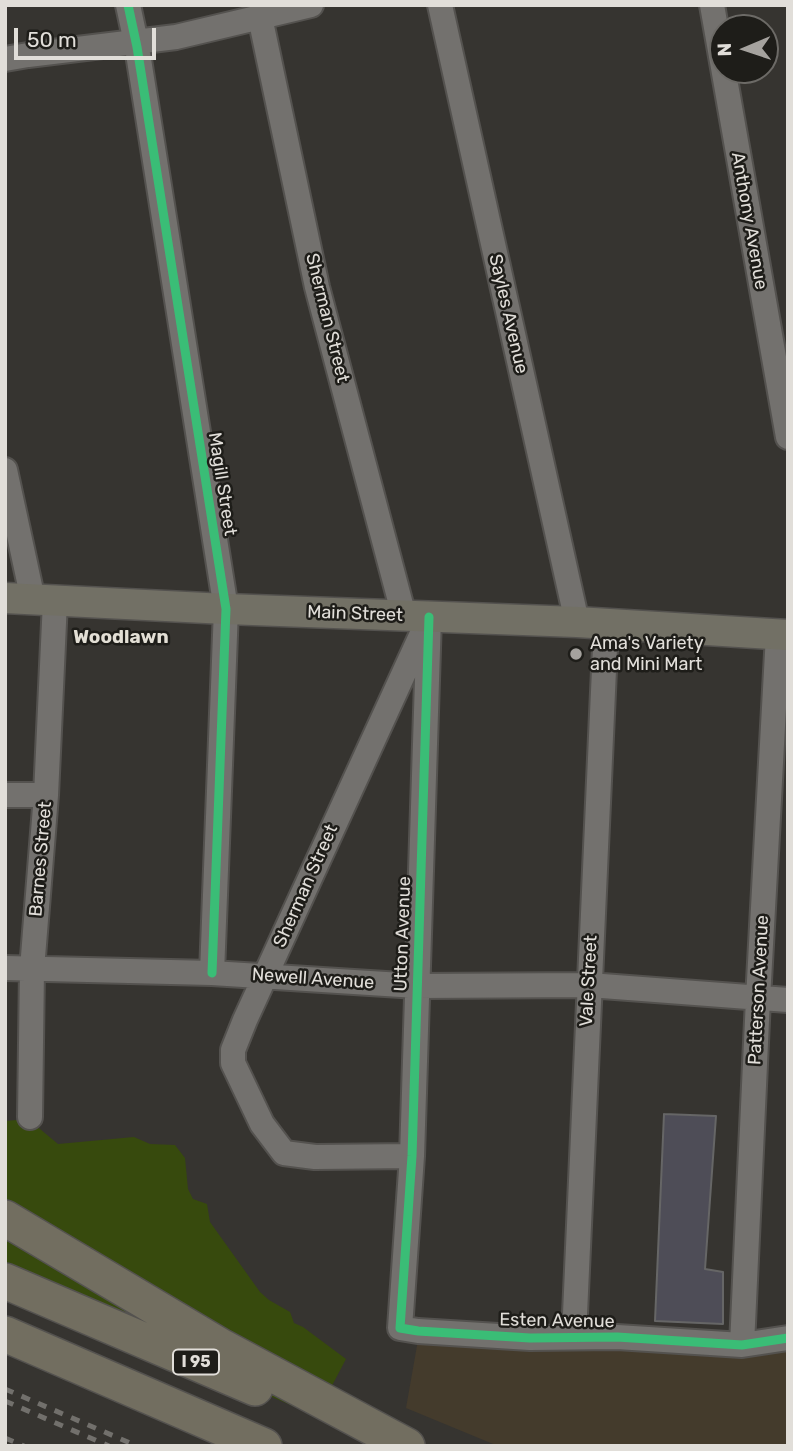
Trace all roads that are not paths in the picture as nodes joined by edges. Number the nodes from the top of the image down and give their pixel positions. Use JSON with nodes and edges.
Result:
{"nodes":[{"id":1,"x":128,"y":5,"type":"edge"},
{"id":2,"x":312,"y":5,"type":"edge"},
{"id":3,"x":440,"y":5,"type":"edge"},
{"id":4,"x":712,"y":5,"type":"edge"},
{"id":5,"x":287,"y":8,"type":"edge"},
{"id":6,"x":260,"y":17,"type":"junction"},
{"id":7,"x":135,"y":41,"type":"junction"},
{"id":8,"x":5,"y":60,"type":"edge"},
{"id":9,"x":788,"y":437,"type":"edge"},
{"id":10,"x":5,"y":470,"type":"edge"},
{"id":11,"x":31,"y":600,"type":"edge"},
{"id":12,"x":226,"y":609,"type":"junction"},
{"id":13,"x":417,"y":616,"type":"junction"},
{"id":14,"x":591,"y":623,"type":"junction"},
{"id":15,"x":783,"y":635,"type":"edge"},
{"id":16,"x":5,"y":795,"type":"edge"},
{"id":17,"x":46,"y":795,"type":"junction"},
{"id":18,"x":5,"y":968,"type":"edge"},
{"id":19,"x":32,"y":969,"type":"junction"},
{"id":20,"x":212,"y":973,"type":"junction"},
{"id":21,"x":265,"y":976,"type":"junction"},
{"id":22,"x":589,"y":985,"type":"junction"},
{"id":23,"x":417,"y":986,"type":"junction"},
{"id":24,"x":758,"y":999,"type":"junction"},
{"id":25,"x":788,"y":1000,"type":"edge"},
{"id":26,"x":30,"y":1118,"type":"dead end"},
{"id":27,"x":412,"y":1156,"type":"junction"},
{"id":28,"x":5,"y":1218,"type":"edge"},
{"id":29,"x":406,"y":1253,"type":"joint"},
{"id":30,"x":5,"y":1281,"type":"edge"},
{"id":31,"x":5,"y":1334,"type":"edge"},
{"id":32,"x":574,"y":1336,"type":"junction"},
{"id":33,"x":788,"y":1338,"type":"edge"},
{"id":34,"x":742,"y":1345,"type":"junction"},
{"id":35,"x":264,"y":1446,"type":"edge"},
{"id":36,"x":387,"y":1446,"type":"edge"},
{"id":37,"x":407,"y":1446,"type":"edge"}],
"edges":[{"from":1,"to":7,"type":"street","name":"Magill Street"},
{"from":2,"to":5,"type":"street"},
{"from":3,"to":14,"type":"street","name":"Sayles Avenue"},
{"from":4,"to":9,"type":"street","name":"Anthony Avenue"},
{"from":5,"to":6,"type":"street"},
{"from":6,"to":7,"type":"street"},
{"from":6,"to":13,"type":"street","name":"Sherman Street"},
{"from":7,"to":8,"type":"street"},
{"from":7,"to":12,"type":"street","name":"Magill Street"},
{"from":10,"to":11,"type":"street","name":"Barnes Street"},
{"from":11,"to":12,"type":"main road","name":"Main Street"},
{"from":11,"to":17,"type":"street","name":"Barnes Street"},
{"from":12,"to":13,"type":"main road","name":"Main Street"},
{"from":12,"to":20,"type":"street","name":"Magill Street"},
{"from":13,"to":14,"type":"main road","name":"Main Street"},
{"from":13,"to":21,"type":"street","name":"Sherman Street"},
{"from":13,"to":23,"type":"street","name":"Utton Avenue"},
{"from":14,"to":15,"type":"main road","name":"Main Street"},
{"from":14,"to":22,"type":"street","name":"Vale Street"},
{"from":15,"to":24,"type":"street","name":"Patterson Avenue"},
{"from":16,"to":17,"type":"street"},
{"from":17,"to":19,"type":"street","name":"Barnes Street"},
{"from":18,"to":19,"type":"street","name":"Newell Avenue"},
{"from":19,"to":20,"type":"street","name":"Newell Avenue"},
{"from":19,"to":26,"type":"street","name":"Barnes Street"},
{"from":20,"to":21,"type":"street","name":"Newell Avenue"},
{"from":21,"to":23,"type":"street","name":"Newell Avenue"},
{"from":21,"to":27,"type":"street","name":"Sherman Street"},
{"from":22,"to":23,"type":"street","name":"Newell Avenue"},
{"from":22,"to":24,"type":"street","name":"Newell Avenue"},
{"from":22,"to":32,"type":"street","name":"Vale Street"},
{"from":23,"to":27,"type":"street","name":"Utton Avenue"},
{"from":24,"to":25,"type":"street","name":"Newell Avenue"},
{"from":24,"to":34,"type":"street","name":"Patterson Avenue"},
{"from":27,"to":29,"type":"street","name":"Utton Avenue"},
{"from":28,"to":37,"type":"highway"},
{"from":29,"to":32,"type":"street","name":"Esten Avenue"},
{"from":30,"to":36,"type":"highway","number":"I 95"},
{"from":31,"to":35,"type":"highway"},
{"from":32,"to":34,"type":"street","name":"Esten Avenue"},
{"from":33,"to":34,"type":"street","name":"Esten Avenue"}]}
